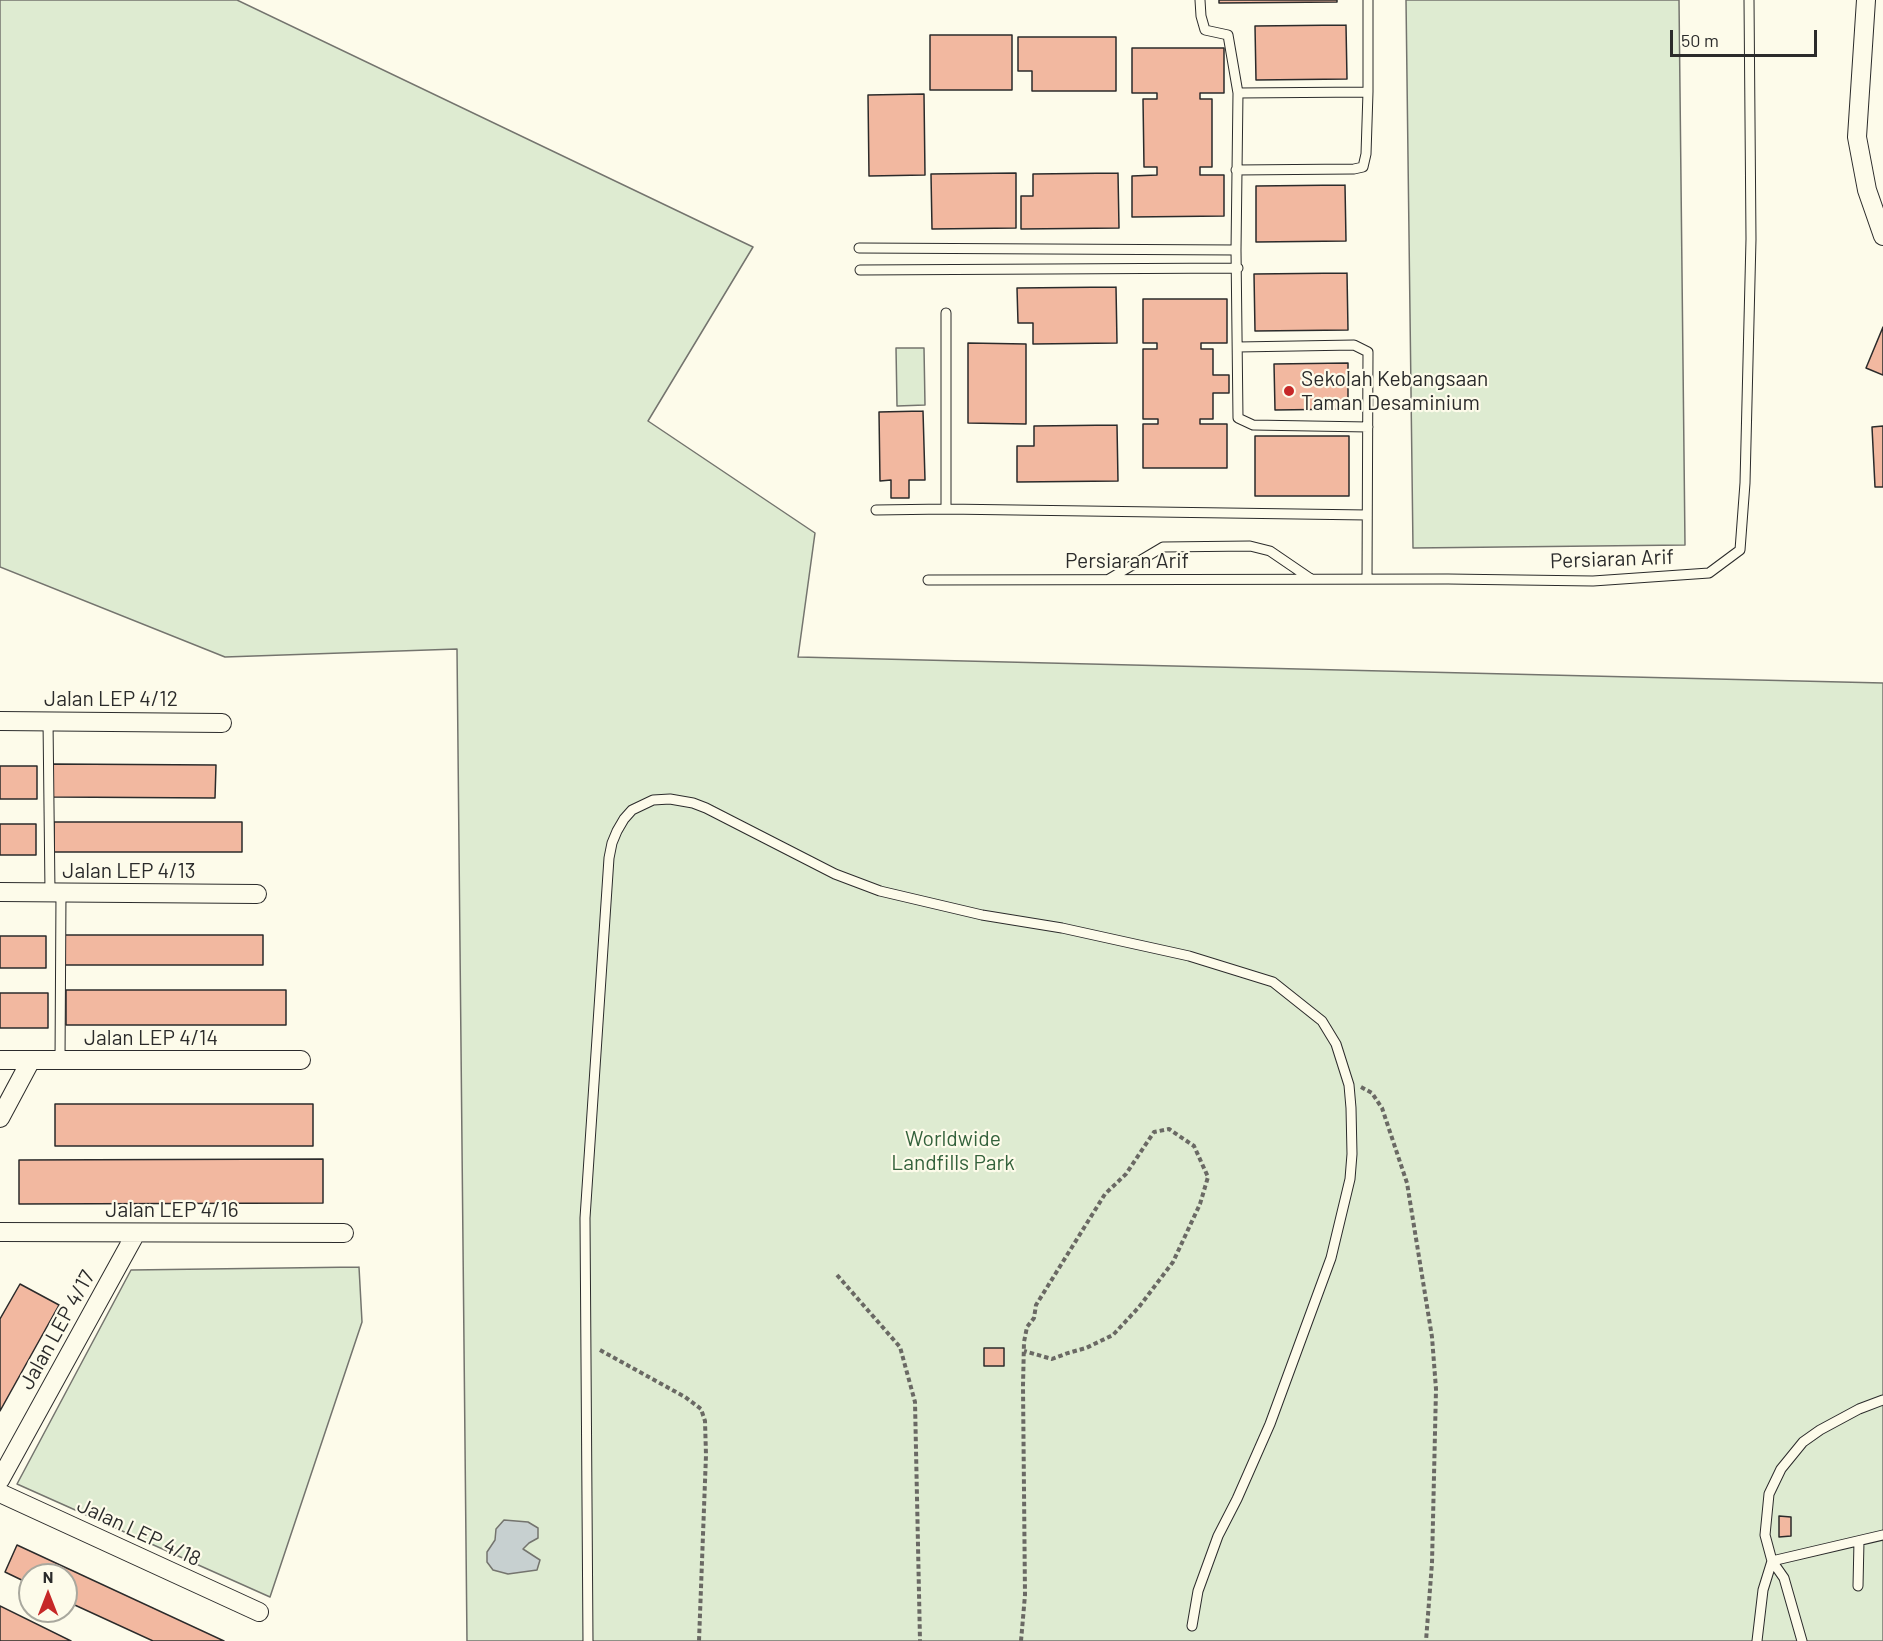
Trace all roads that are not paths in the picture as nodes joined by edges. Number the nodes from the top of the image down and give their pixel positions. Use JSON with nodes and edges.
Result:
{"nodes":[{"id":1,"x":1200,"y":0,"type":"edge"},
{"id":2,"x":1368,"y":0,"type":"edge"},
{"id":3,"x":1749,"y":0,"type":"edge"},
{"id":4,"x":1866,"y":0,"type":"edge"},
{"id":5,"x":1368,"y":92,"type":"junction"},
{"id":6,"x":1238,"y":93,"type":"junction"},
{"id":7,"x":1236,"y":170,"type":"junction"},
{"id":8,"x":1883,"y":236,"type":"edge"},
{"id":9,"x":859,"y":248,"type":"dead end"},
{"id":10,"x":1236,"y":250,"type":"junction"},
{"id":11,"x":1238,"y":268,"type":"junction"},
{"id":12,"x":860,"y":270,"type":"dead end"},
{"id":13,"x":946,"y":313,"type":"dead end"},
{"id":14,"x":1238,"y":347,"type":"junction"},
{"id":15,"x":1368,"y":427,"type":"junction"},
{"id":16,"x":946,"y":509,"type":"junction"},
{"id":17,"x":876,"y":510,"type":"dead end"},
{"id":18,"x":1367,"y":515,"type":"junction"},
{"id":19,"x":1311,"y":579,"type":"junction"},
{"id":20,"x":1367,"y":579,"type":"junction"},
{"id":21,"x":928,"y":580,"type":"dead end"},
{"id":22,"x":1108,"y":580,"type":"junction"},
{"id":23,"x":0,"y":721,"type":"edge"},
{"id":24,"x":48,"y":721,"type":"junction"},
{"id":25,"x":222,"y":723,"type":"dead end"},
{"id":26,"x":0,"y":892,"type":"edge"},
{"id":27,"x":56,"y":892,"type":"junction"},
{"id":28,"x":257,"y":894,"type":"dead end"},
{"id":29,"x":0,"y":1060,"type":"edge"},
{"id":30,"x":31,"y":1060,"type":"junction"},
{"id":31,"x":60,"y":1060,"type":"junction"},
{"id":32,"x":301,"y":1060,"type":"dead end"},
{"id":33,"x":0,"y":1118,"type":"edge"},
{"id":34,"x":0,"y":1232,"type":"edge"},
{"id":35,"x":136,"y":1233,"type":"junction"},
{"id":36,"x":344,"y":1233,"type":"dead end"},
{"id":37,"x":1883,"y":1400,"type":"edge"},
{"id":38,"x":0,"y":1480,"type":"edge"},
{"id":39,"x":0,"y":1493,"type":"edge"},
{"id":40,"x":1883,"y":1535,"type":"edge"},
{"id":41,"x":1859,"y":1541,"type":"junction"},
{"id":42,"x":1772,"y":1561,"type":"junction"},
{"id":43,"x":1858,"y":1586,"type":"dead end"},
{"id":44,"x":259,"y":1612,"type":"dead end"},
{"id":45,"x":1192,"y":1626,"type":"dead end"},
{"id":46,"x":588,"y":1641,"type":"edge"},
{"id":47,"x":1757,"y":1641,"type":"edge"},
{"id":48,"x":1802,"y":1641,"type":"edge"}],
"edges":[{"from":1,"to":6,"type":"lane"},
{"from":2,"to":5,"type":"lane"},
{"from":3,"to":20,"type":"lane","name":"Persiaran Arif"},
{"from":4,"to":8,"type":"street"},
{"from":5,"to":6,"type":"lane"},
{"from":5,"to":7,"type":"lane"},
{"from":6,"to":7,"type":"lane"},
{"from":7,"to":10,"type":"lane"},
{"from":9,"to":10,"type":"lane"},
{"from":10,"to":11,"type":"lane"},
{"from":11,"to":12,"type":"lane"},
{"from":11,"to":14,"type":"lane"},
{"from":13,"to":16,"type":"lane"},
{"from":14,"to":15,"type":"lane"},
{"from":14,"to":15,"type":"lane"},
{"from":15,"to":18,"type":"lane"},
{"from":16,"to":17,"type":"lane"},
{"from":16,"to":18,"type":"lane"},
{"from":18,"to":20,"type":"lane"},
{"from":19,"to":20,"type":"lane","name":"Persiaran Arif"},
{"from":19,"to":22,"type":"lane","name":"Persiaran Arif"},
{"from":19,"to":22,"type":"lane"},
{"from":21,"to":22,"type":"lane","name":"Persiaran Arif"},
{"from":23,"to":24,"type":"street","name":"Jalan LEP 4/12"},
{"from":24,"to":25,"type":"street","name":"Jalan LEP 4/12"},
{"from":24,"to":27,"type":"lane"},
{"from":26,"to":27,"type":"street","name":"Jalan LEP 4/13"},
{"from":27,"to":28,"type":"street","name":"Jalan LEP 4/13"},
{"from":27,"to":31,"type":"lane"},
{"from":29,"to":30,"type":"street","name":"Jalan LEP 4/14"},
{"from":30,"to":31,"type":"street","name":"Jalan LEP 4/14"},
{"from":30,"to":33,"type":"street"},
{"from":31,"to":32,"type":"street","name":"Jalan LEP 4/14"},
{"from":34,"to":35,"type":"street","name":"Jalan LEP 4/16"},
{"from":35,"to":36,"type":"street","name":"Jalan LEP 4/16"},
{"from":35,"to":38,"type":"street","name":"Jalan LEP 4/17"},
{"from":37,"to":42,"type":"lane"},
{"from":39,"to":44,"type":"street","name":"Jalan LEP 4/18"},
{"from":40,"to":41,"type":"lane"},
{"from":41,"to":42,"type":"lane"},
{"from":41,"to":43,"type":"lane"},
{"from":42,"to":47,"type":"lane"},
{"from":42,"to":48,"type":"lane"},
{"from":45,"to":46,"type":"lane"}]}
